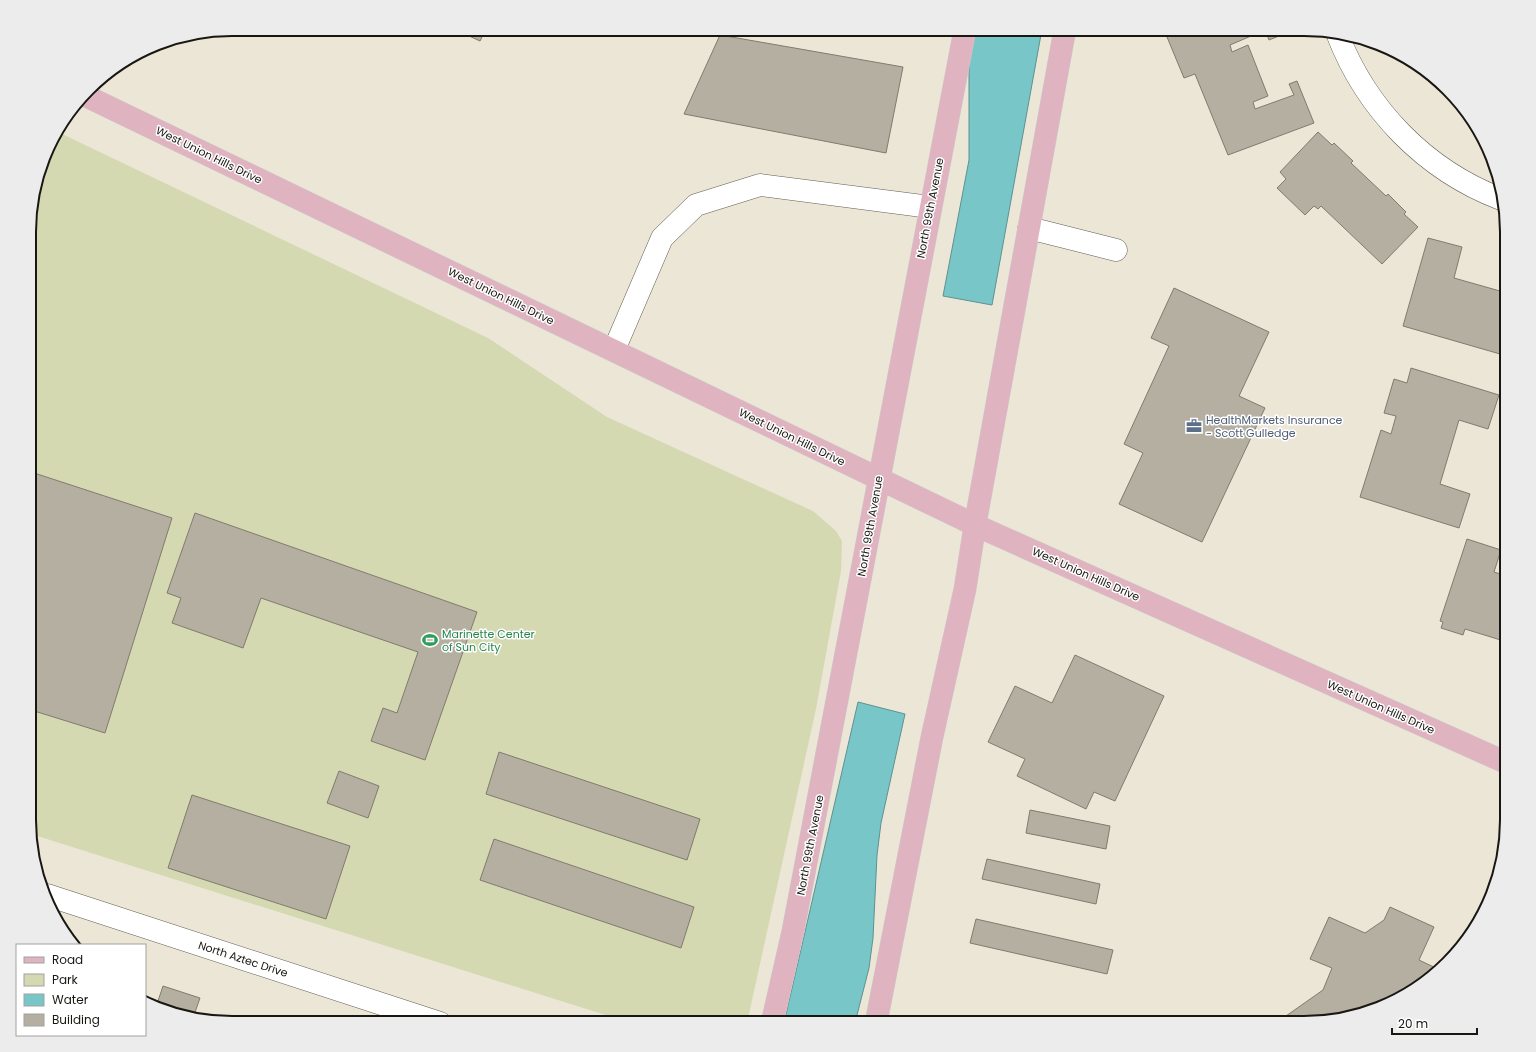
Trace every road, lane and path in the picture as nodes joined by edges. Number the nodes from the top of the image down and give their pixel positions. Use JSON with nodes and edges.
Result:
{"nodes":[{"id":1,"x":964,"y":36,"type":"edge"},
{"id":2,"x":1064,"y":36,"type":"edge"},
{"id":3,"x":1339,"y":40,"type":"edge"},
{"id":4,"x":89,"y":98,"type":"edge"},
{"id":5,"x":1496,"y":197,"type":"edge"},
{"id":6,"x":930,"y":207,"type":"junction"},
{"id":7,"x":1029,"y":228,"type":"junction"},
{"id":8,"x":1116,"y":250,"type":"dead end"},
{"id":9,"x":614,"y":350,"type":"junction"},
{"id":10,"x":879,"y":480,"type":"junction"},
{"id":11,"x":975,"y":525,"type":"junction"},
{"id":12,"x":1500,"y":760,"type":"edge"},
{"id":13,"x":52,"y":897,"type":"edge"},
{"id":14,"x":419,"y":1016,"type":"edge"},
{"id":15,"x":774,"y":1016,"type":"edge"},
{"id":16,"x":877,"y":1016,"type":"edge"}],
"edges":[{"from":1,"to":6,"type":"main road","name":"North 99th Avenue"},
{"from":2,"to":7,"type":"main road"},
{"from":3,"to":5,"type":"street"},
{"from":4,"to":9,"type":"main road","name":"West Union Hills Drive"},
{"from":6,"to":9,"type":"street"},
{"from":6,"to":10,"type":"main road","name":"North 99th Avenue"},
{"from":7,"to":8,"type":"street"},
{"from":7,"to":11,"type":"main road"},
{"from":9,"to":10,"type":"main road","name":"West Union Hills Drive"},
{"from":10,"to":11,"type":"main road","name":"West Union Hills Drive"},
{"from":10,"to":15,"type":"main road","name":"North 99th Avenue"},
{"from":11,"to":12,"type":"main road","name":"West Union Hills Drive"},
{"from":11,"to":16,"type":"main road"},
{"from":13,"to":14,"type":"street","name":"North Aztec Drive"}]}
